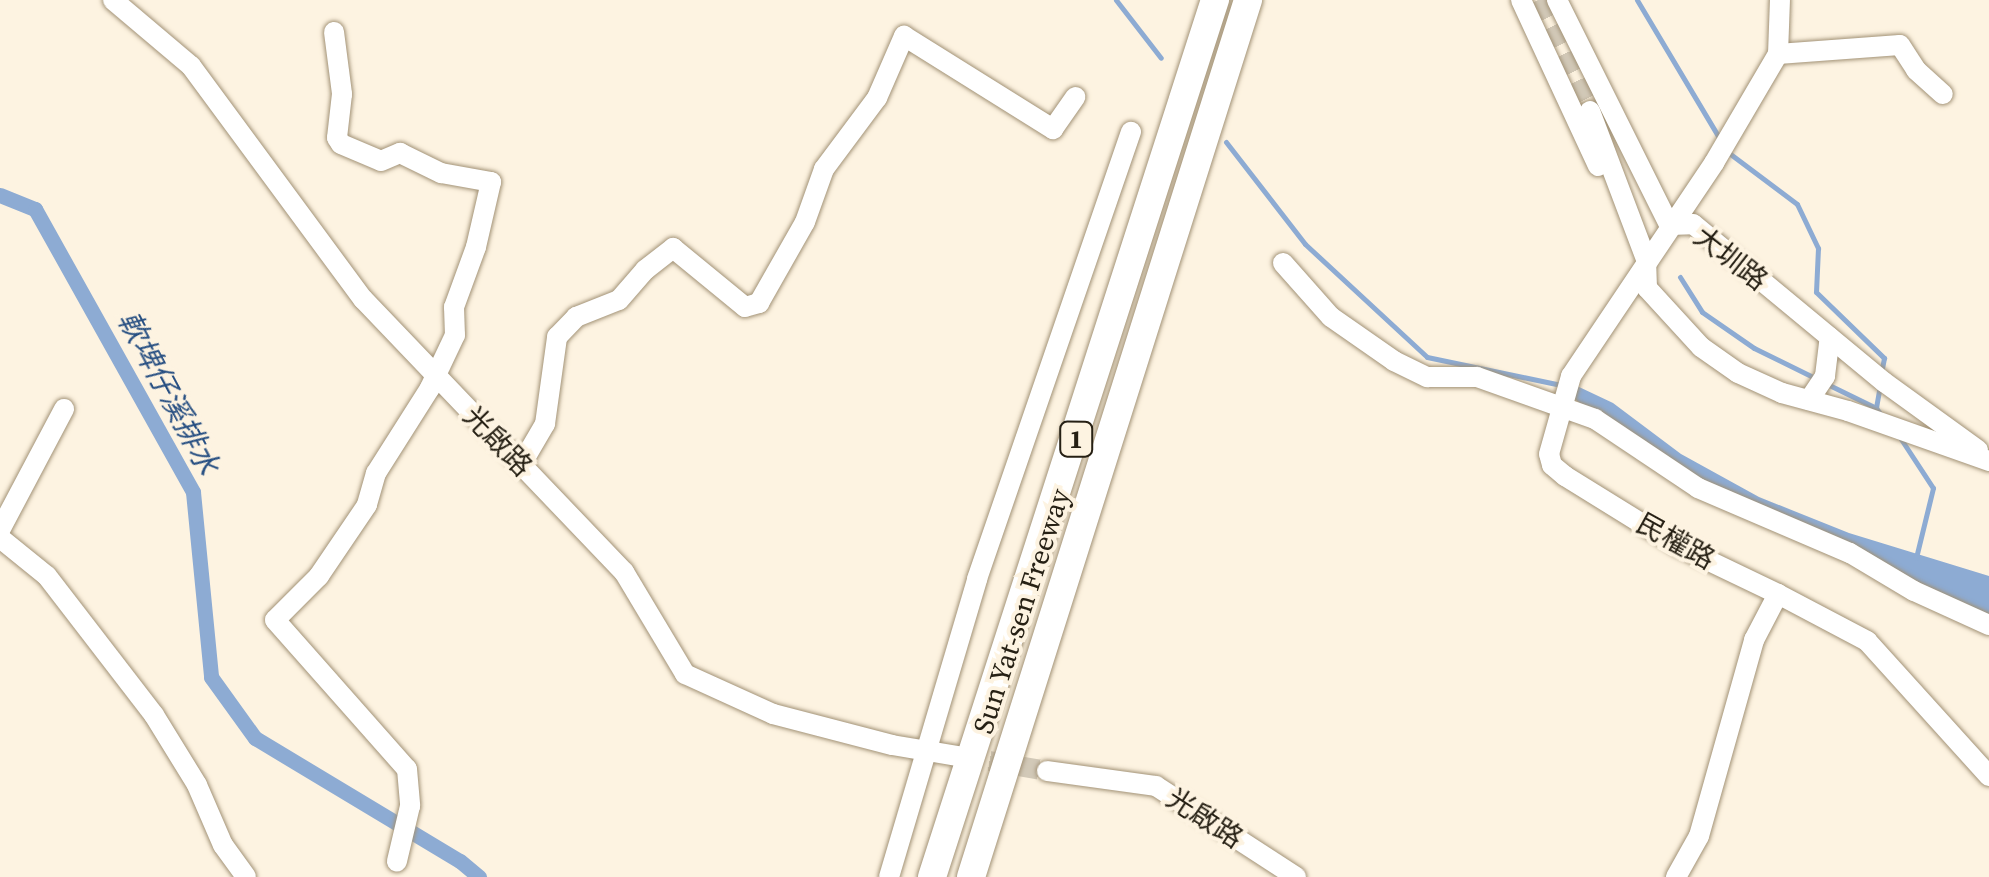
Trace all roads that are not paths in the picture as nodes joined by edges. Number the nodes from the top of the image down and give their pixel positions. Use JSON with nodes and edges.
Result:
{"nodes":[{"id":1,"x":114,"y":0,"type":"edge"},
{"id":2,"x":1215,"y":0,"type":"edge"},
{"id":3,"x":1248,"y":0,"type":"edge"},
{"id":4,"x":1521,"y":0,"type":"edge"},
{"id":5,"x":1557,"y":0,"type":"edge"},
{"id":6,"x":1780,"y":0,"type":"edge"},
{"id":7,"x":334,"y":32,"type":"dead end"},
{"id":8,"x":1778,"y":54,"type":"junction"},
{"id":9,"x":1944,"y":94,"type":"dead end"},
{"id":10,"x":1075,"y":97,"type":"dead end"},
{"id":11,"x":1131,"y":132,"type":"dead end"},
{"id":12,"x":1669,"y":225,"type":"junction"},
{"id":13,"x":1646,"y":259,"type":"junction"},
{"id":14,"x":1283,"y":264,"type":"dead end"},
{"id":15,"x":1830,"y":337,"type":"junction"},
{"id":16,"x":433,"y":374,"type":"junction"},
{"id":17,"x":1817,"y":389,"type":"junction"},
{"id":18,"x":1566,"y":393,"type":"junction"},
{"id":19,"x":64,"y":408,"type":"dead end"},
{"id":20,"x":1989,"y":459,"type":"edge"},
{"id":21,"x":522,"y":465,"type":"junction"},
{"id":22,"x":0,"y":534,"type":"edge"},
{"id":23,"x":1778,"y":594,"type":"junction"},
{"id":24,"x":1989,"y":625,"type":"edge"},
{"id":25,"x":928,"y":751,"type":"junction"},
{"id":26,"x":958,"y":756,"type":"tunnel mouth"},
{"id":27,"x":1047,"y":771,"type":"tunnel mouth"},
{"id":28,"x":1989,"y":776,"type":"edge"},
{"id":29,"x":396,"y":861,"type":"dead end"},
{"id":30,"x":246,"y":877,"type":"edge"},
{"id":31,"x":888,"y":877,"type":"edge"},
{"id":32,"x":932,"y":877,"type":"edge"},
{"id":33,"x":971,"y":877,"type":"edge"},
{"id":34,"x":1296,"y":877,"type":"edge"},
{"id":35,"x":1676,"y":877,"type":"edge"}],
"edges":[{"from":1,"to":16,"type":"street","name":"光啟路"},
{"from":2,"to":32,"type":"highway","name":"Sun Yat-sen Freeway","number":"1"},
{"from":3,"to":33,"type":"highway","name":"Sun Yat-sen Freeway","number":"1"},
{"from":4,"to":13,"type":"street"},
{"from":5,"to":12,"type":"street","name":"大圳路"},
{"from":6,"to":8,"type":"street"},
{"from":7,"to":16,"type":"street"},
{"from":8,"to":9,"type":"street"},
{"from":8,"to":12,"type":"street","name":"民權路"},
{"from":10,"to":21,"type":"street"},
{"from":11,"to":25,"type":"street"},
{"from":12,"to":13,"type":"street","name":"民權路"},
{"from":12,"to":13,"type":"street"},
{"from":12,"to":15,"type":"street","name":"大圳路"},
{"from":13,"to":17,"type":"street"},
{"from":13,"to":18,"type":"street","name":"民權路"},
{"from":14,"to":18,"type":"street"},
{"from":15,"to":17,"type":"street"},
{"from":15,"to":20,"type":"street","name":"大圳路"},
{"from":16,"to":21,"type":"street","name":"光啟路"},
{"from":16,"to":29,"type":"street"},
{"from":17,"to":20,"type":"street"},
{"from":18,"to":23,"type":"street","name":"民權路"},
{"from":18,"to":24,"type":"street"},
{"from":19,"to":22,"type":"street"},
{"from":21,"to":25,"type":"street","name":"光啟路"},
{"from":22,"to":30,"type":"street"},
{"from":23,"to":28,"type":"street"},
{"from":23,"to":35,"type":"street"},
{"from":25,"to":26,"type":"street","name":"光啟路"},
{"from":25,"to":31,"type":"street"},
{"from":27,"to":34,"type":"street","name":"光啟路"}]}
